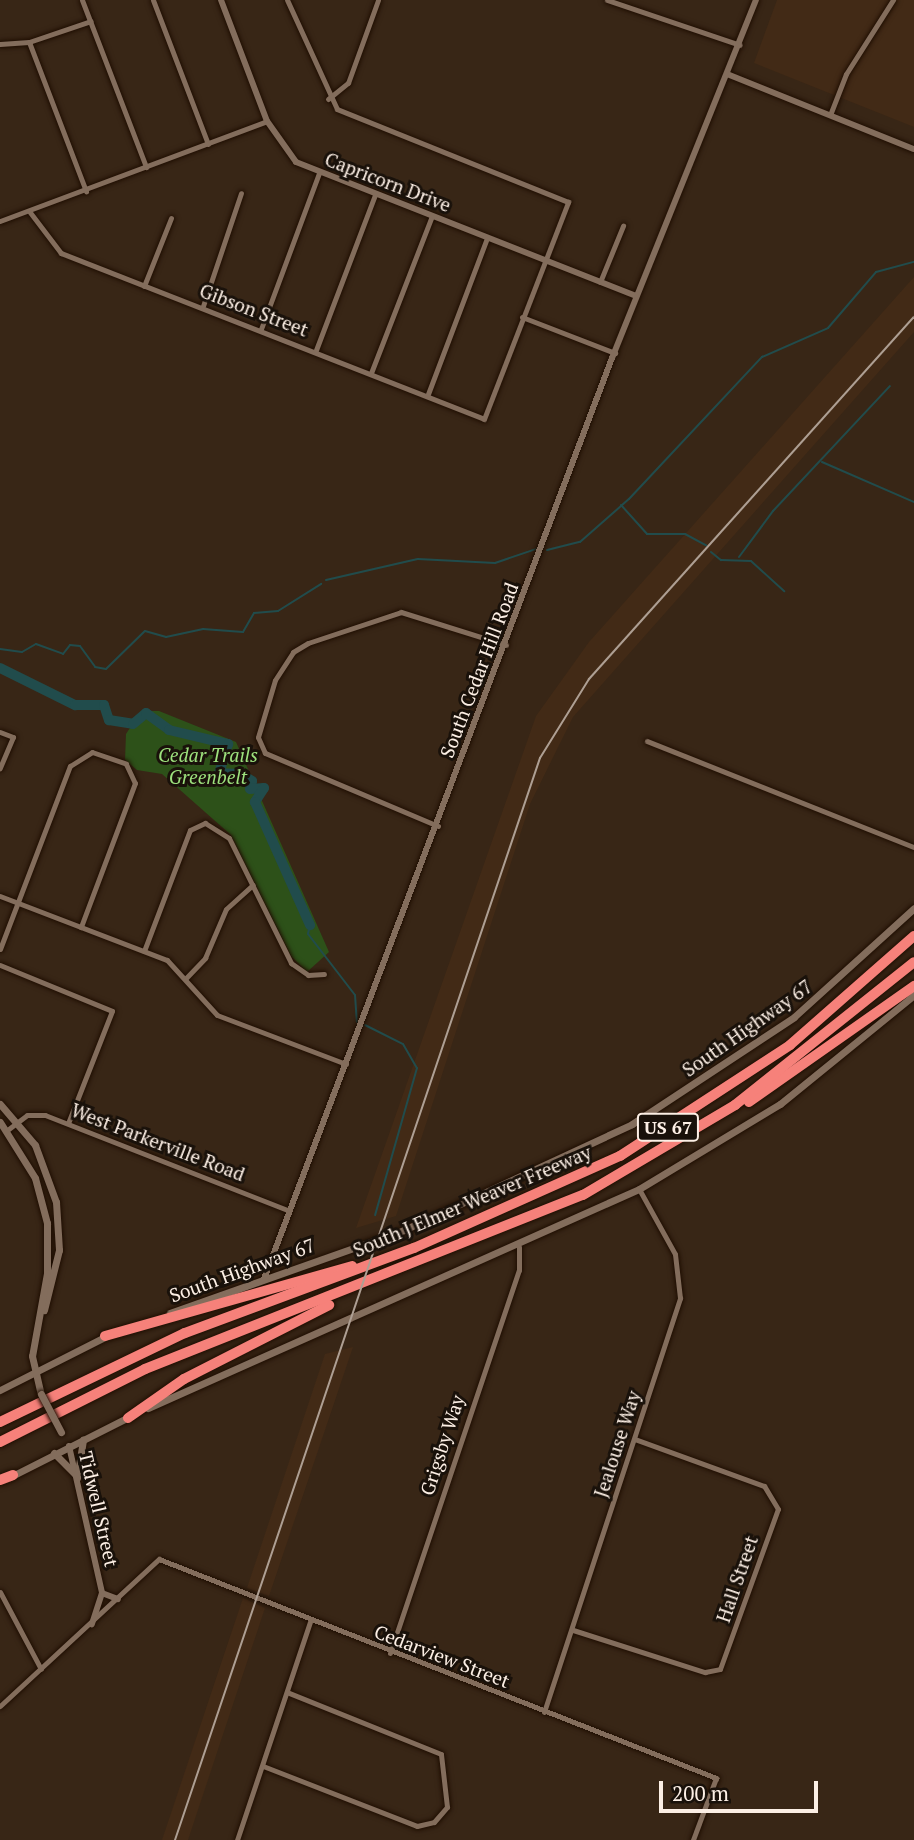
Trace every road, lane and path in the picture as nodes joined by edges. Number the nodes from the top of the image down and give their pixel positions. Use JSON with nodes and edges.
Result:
{"nodes":[{"id":1,"x":82,"y":0,"type":"edge"},
{"id":2,"x":153,"y":0,"type":"edge"},
{"id":3,"x":221,"y":0,"type":"edge"},
{"id":4,"x":287,"y":0,"type":"edge"},
{"id":5,"x":378,"y":0,"type":"edge"},
{"id":6,"x":607,"y":0,"type":"edge"},
{"id":7,"x":757,"y":0,"type":"edge"},
{"id":8,"x":893,"y":0,"type":"edge"},
{"id":9,"x":91,"y":21,"type":"junction"},
{"id":10,"x":29,"y":42,"type":"junction"},
{"id":11,"x":0,"y":44,"type":"edge"},
{"id":12,"x":740,"y":45,"type":"junction"},
{"id":13,"x":727,"y":74,"type":"junction"},
{"id":14,"x":328,"y":99,"type":"junction"},
{"id":15,"x":830,"y":116,"type":"junction"},
{"id":16,"x":267,"y":121,"type":"junction"},
{"id":17,"x":208,"y":144,"type":"junction"},
{"id":18,"x":913,"y":147,"type":"edge"},
{"id":19,"x":146,"y":167,"type":"junction"},
{"id":20,"x":319,"y":173,"type":"junction"},
{"id":21,"x":86,"y":191,"type":"junction"},
{"id":22,"x":241,"y":193,"type":"dead end"},
{"id":23,"x":375,"y":195,"type":"junction"},
{"id":24,"x":29,"y":211,"type":"junction"},
{"id":25,"x":432,"y":216,"type":"junction"},
{"id":26,"x":171,"y":218,"type":"dead end"},
{"id":27,"x":0,"y":220,"type":"edge"},
{"id":28,"x":622,"y":226,"type":"dead end"},
{"id":29,"x":487,"y":239,"type":"junction"},
{"id":30,"x":544,"y":260,"type":"junction"},
{"id":31,"x":600,"y":282,"type":"junction"},
{"id":32,"x":144,"y":286,"type":"junction"},
{"id":33,"x":636,"y":296,"type":"junction"},
{"id":34,"x":203,"y":306,"type":"junction"},
{"id":35,"x":522,"y":317,"type":"junction"},
{"id":36,"x":261,"y":329,"type":"junction"},
{"id":37,"x":316,"y":350,"type":"junction"},
{"id":38,"x":615,"y":353,"type":"junction"},
{"id":39,"x":372,"y":373,"type":"junction"},
{"id":40,"x":428,"y":394,"type":"junction"},
{"id":41,"x":506,"y":645,"type":"junction"},
{"id":42,"x":0,"y":732,"type":"edge"},
{"id":43,"x":647,"y":741,"type":"dead end"},
{"id":44,"x":0,"y":768,"type":"edge"},
{"id":45,"x":438,"y":826,"type":"junction"},
{"id":46,"x":914,"y":847,"type":"edge"},
{"id":47,"x":253,"y":885,"type":"junction"},
{"id":48,"x":0,"y":896,"type":"edge"},
{"id":49,"x":18,"y":903,"type":"junction"},
{"id":50,"x":914,"y":908,"type":"edge"},
{"id":51,"x":80,"y":927,"type":"junction"},
{"id":52,"x":914,"y":936,"type":"edge"},
{"id":53,"x":0,"y":949,"type":"edge"},
{"id":54,"x":144,"y":951,"type":"junction"},
{"id":55,"x":914,"y":962,"type":"edge"},
{"id":56,"x":0,"y":965,"type":"edge"},
{"id":57,"x":324,"y":974,"type":"dead end"},
{"id":58,"x":186,"y":978,"type":"junction"},
{"id":59,"x":914,"y":986,"type":"edge"},
{"id":60,"x":914,"y":995,"type":"edge"},
{"id":61,"x":346,"y":1064,"type":"junction"},
{"id":62,"x":0,"y":1104,"type":"edge"},
{"id":63,"x":735,"y":1105,"type":"junction"},
{"id":64,"x":0,"y":1122,"type":"edge"},
{"id":65,"x":17,"y":1122,"type":"junction"},
{"id":66,"x":68,"y":1123,"type":"junction"},
{"id":67,"x":6,"y":1130,"type":"junction"},
{"id":68,"x":639,"y":1189,"type":"junction"},
{"id":69,"x":288,"y":1210,"type":"junction"},
{"id":70,"x":519,"y":1247,"type":"junction"},
{"id":71,"x":386,"y":1259,"type":"junction"},
{"id":72,"x":264,"y":1279,"type":"junction"},
{"id":73,"x":345,"y":1294,"type":"junction"},
{"id":74,"x":38,"y":1323,"type":"junction"},
{"id":75,"x":105,"y":1336,"type":"junction"},
{"id":76,"x":34,"y":1372,"type":"junction"},
{"id":77,"x":0,"y":1390,"type":"edge"},
{"id":78,"x":128,"y":1418,"type":"junction"},
{"id":79,"x":0,"y":1422,"type":"edge"},
{"id":80,"x":83,"y":1439,"type":"junction"},
{"id":81,"x":635,"y":1439,"type":"junction"},
{"id":82,"x":0,"y":1441,"type":"edge"},
{"id":83,"x":69,"y":1446,"type":"junction"},
{"id":84,"x":54,"y":1453,"type":"junction"},
{"id":85,"x":13,"y":1475,"type":"joint"},
{"id":86,"x":77,"y":1478,"type":"junction"},
{"id":87,"x":0,"y":1481,"type":"edge"},
{"id":88,"x":0,"y":1592,"type":"edge"},
{"id":89,"x":102,"y":1593,"type":"junction"},
{"id":90,"x":118,"y":1599,"type":"junction"},
{"id":91,"x":310,"y":1622,"type":"junction"},
{"id":92,"x":92,"y":1624,"type":"junction"},
{"id":93,"x":573,"y":1630,"type":"junction"},
{"id":94,"x":390,"y":1653,"type":"junction"},
{"id":95,"x":41,"y":1669,"type":"junction"},
{"id":96,"x":287,"y":1692,"type":"junction"},
{"id":97,"x":0,"y":1706,"type":"edge"},
{"id":98,"x":544,"y":1712,"type":"junction"},
{"id":99,"x":263,"y":1766,"type":"junction"},
{"id":100,"x":237,"y":1840,"type":"edge"},
{"id":101,"x":693,"y":1840,"type":"edge"}],
"edges":[{"from":1,"to":9,"type":"street"},
{"from":2,"to":17,"type":"street"},
{"from":3,"to":16,"type":"street","name":"Capricorn Drive"},
{"from":4,"to":14,"type":"street"},
{"from":5,"to":14,"type":"street"},
{"from":6,"to":12,"type":"street"},
{"from":7,"to":12,"type":"street","name":"South Cedar Hill Road"},
{"from":8,"to":15,"type":"street"},
{"from":9,"to":10,"type":"street"},
{"from":9,"to":19,"type":"street"},
{"from":10,"to":11,"type":"street"},
{"from":10,"to":21,"type":"street"},
{"from":12,"to":13,"type":"street","name":"South Cedar Hill Road"},
{"from":13,"to":15,"type":"street"},
{"from":13,"to":33,"type":"street","name":"South Cedar Hill Road"},
{"from":14,"to":30,"type":"street"},
{"from":15,"to":18,"type":"street"},
{"from":16,"to":17,"type":"street"},
{"from":16,"to":20,"type":"street","name":"Capricorn Drive"},
{"from":17,"to":19,"type":"street"},
{"from":19,"to":21,"type":"street"},
{"from":20,"to":23,"type":"street","name":"Capricorn Drive"},
{"from":20,"to":36,"type":"street"},
{"from":21,"to":24,"type":"street"},
{"from":22,"to":34,"type":"street"},
{"from":23,"to":25,"type":"street","name":"Capricorn Drive"},
{"from":23,"to":37,"type":"street"},
{"from":24,"to":27,"type":"street"},
{"from":24,"to":32,"type":"street","name":"Gibson Street"},
{"from":25,"to":29,"type":"street","name":"Capricorn Drive"},
{"from":25,"to":39,"type":"street"},
{"from":26,"to":32,"type":"street"},
{"from":28,"to":31,"type":"street"},
{"from":29,"to":30,"type":"street","name":"Capricorn Drive"},
{"from":29,"to":40,"type":"street"},
{"from":30,"to":31,"type":"street","name":"Capricorn Drive"},
{"from":30,"to":35,"type":"street"},
{"from":31,"to":33,"type":"street","name":"Capricorn Drive"},
{"from":32,"to":34,"type":"street","name":"Gibson Street"},
{"from":33,"to":38,"type":"street","name":"South Cedar Hill Road"},
{"from":34,"to":36,"type":"street","name":"Gibson Street"},
{"from":35,"to":38,"type":"street"},
{"from":35,"to":40,"type":"street","name":"Gibson Street"},
{"from":36,"to":37,"type":"street","name":"Gibson Street"},
{"from":37,"to":39,"type":"street","name":"Gibson Street"},
{"from":38,"to":41,"type":"street","name":"South Cedar Hill Road"},
{"from":39,"to":40,"type":"street","name":"Gibson Street"},
{"from":41,"to":45,"type":"street","name":"South Cedar Hill Road"},
{"from":41,"to":45,"type":"street"},
{"from":42,"to":44,"type":"street"},
{"from":43,"to":46,"type":"street"},
{"from":45,"to":61,"type":"street","name":"South Cedar Hill Road"},
{"from":47,"to":54,"type":"street"},
{"from":47,"to":57,"type":"street"},
{"from":47,"to":58,"type":"street"},
{"from":48,"to":49,"type":"street"},
{"from":49,"to":51,"type":"street"},
{"from":49,"to":51,"type":"street"},
{"from":49,"to":53,"type":"street"},
{"from":50,"to":72,"type":"main road","name":"South Highway 67"},
{"from":51,"to":54,"type":"street"},
{"from":52,"to":71,"type":"highway","name":"South J Elmer Weaver Freeway","number":"US 67"},
{"from":54,"to":58,"type":"street"},
{"from":55,"to":63,"type":"highway","name":"South J Elmer Weaver Freeway","number":"US 67"},
{"from":56,"to":66,"type":"street"},
{"from":58,"to":61,"type":"street"},
{"from":59,"to":63,"type":"highway"},
{"from":60,"to":68,"type":"main road"},
{"from":61,"to":69,"type":"street","name":"South Cedar Hill Road"},
{"from":62,"to":65,"type":"main road"},
{"from":63,"to":73,"type":"highway","name":"South J Elmer Weaver Freeway","number":"US 67"},
{"from":64,"to":67,"type":"main road"},
{"from":65,"to":66,"type":"street","name":"West Parkerville Road"},
{"from":65,"to":67,"type":"street","name":"West Parkerville Road"},
{"from":65,"to":74,"type":"main road","name":"Tidwell Street"},
{"from":66,"to":69,"type":"street","name":"West Parkerville Road"},
{"from":67,"to":74,"type":"main road","name":"Tidwell Street"},
{"from":68,"to":70,"type":"main road"},
{"from":68,"to":81,"type":"street","name":"Jealouse Way"},
{"from":69,"to":72,"type":"street","name":"South Cedar Hill Road"},
{"from":70,"to":78,"type":"main road"},
{"from":70,"to":94,"type":"street","name":"Grigsby Way"},
{"from":71,"to":75,"type":"highway"},
{"from":71,"to":79,"type":"highway","name":"South J Elmer Weaver Freeway","number":"US 67"},
{"from":72,"to":75,"type":"main road","name":"South Highway 67"},
{"from":73,"to":78,"type":"highway"},
{"from":73,"to":82,"type":"highway","name":"South J Elmer Weaver Freeway","number":"US 67"},
{"from":74,"to":76,"type":"main road","name":"Tidwell Street"},
{"from":75,"to":76,"type":"main road","name":"South Highway 67"},
{"from":76,"to":77,"type":"main road","name":"South Highway 67"},
{"from":76,"to":83,"type":"main road","name":"Tidwell Street","bridge":true},
{"from":78,"to":80,"type":"main road"},
{"from":80,"to":83,"type":"main road"},
{"from":80,"to":86,"type":"main road"},
{"from":81,"to":93,"type":"street","name":"Jealouse Way"},
{"from":81,"to":93,"type":"street","name":"Hall Street"},
{"from":83,"to":84,"type":"main road"},
{"from":83,"to":86,"type":"street","name":"Tidwell Street"},
{"from":84,"to":85,"type":"main road"},
{"from":84,"to":86,"type":"main road"},
{"from":85,"to":87,"type":"highway"},
{"from":86,"to":89,"type":"street","name":"Tidwell Street"},
{"from":88,"to":95,"type":"street"},
{"from":89,"to":90,"type":"street"},
{"from":89,"to":92,"type":"street","name":"Tidwell Street"},
{"from":90,"to":91,"type":"street","name":"Cedarview Street"},
{"from":90,"to":92,"type":"street"},
{"from":91,"to":94,"type":"street","name":"Cedarview Street"},
{"from":91,"to":96,"type":"street"},
{"from":92,"to":95,"type":"street"},
{"from":93,"to":98,"type":"street","name":"Jealouse Way"},
{"from":94,"to":98,"type":"street","name":"Cedarview Street"},
{"from":95,"to":97,"type":"street"},
{"from":96,"to":99,"type":"street"},
{"from":96,"to":99,"type":"street"},
{"from":98,"to":101,"type":"street","name":"Cedarview Street"},
{"from":99,"to":100,"type":"street"}]}
